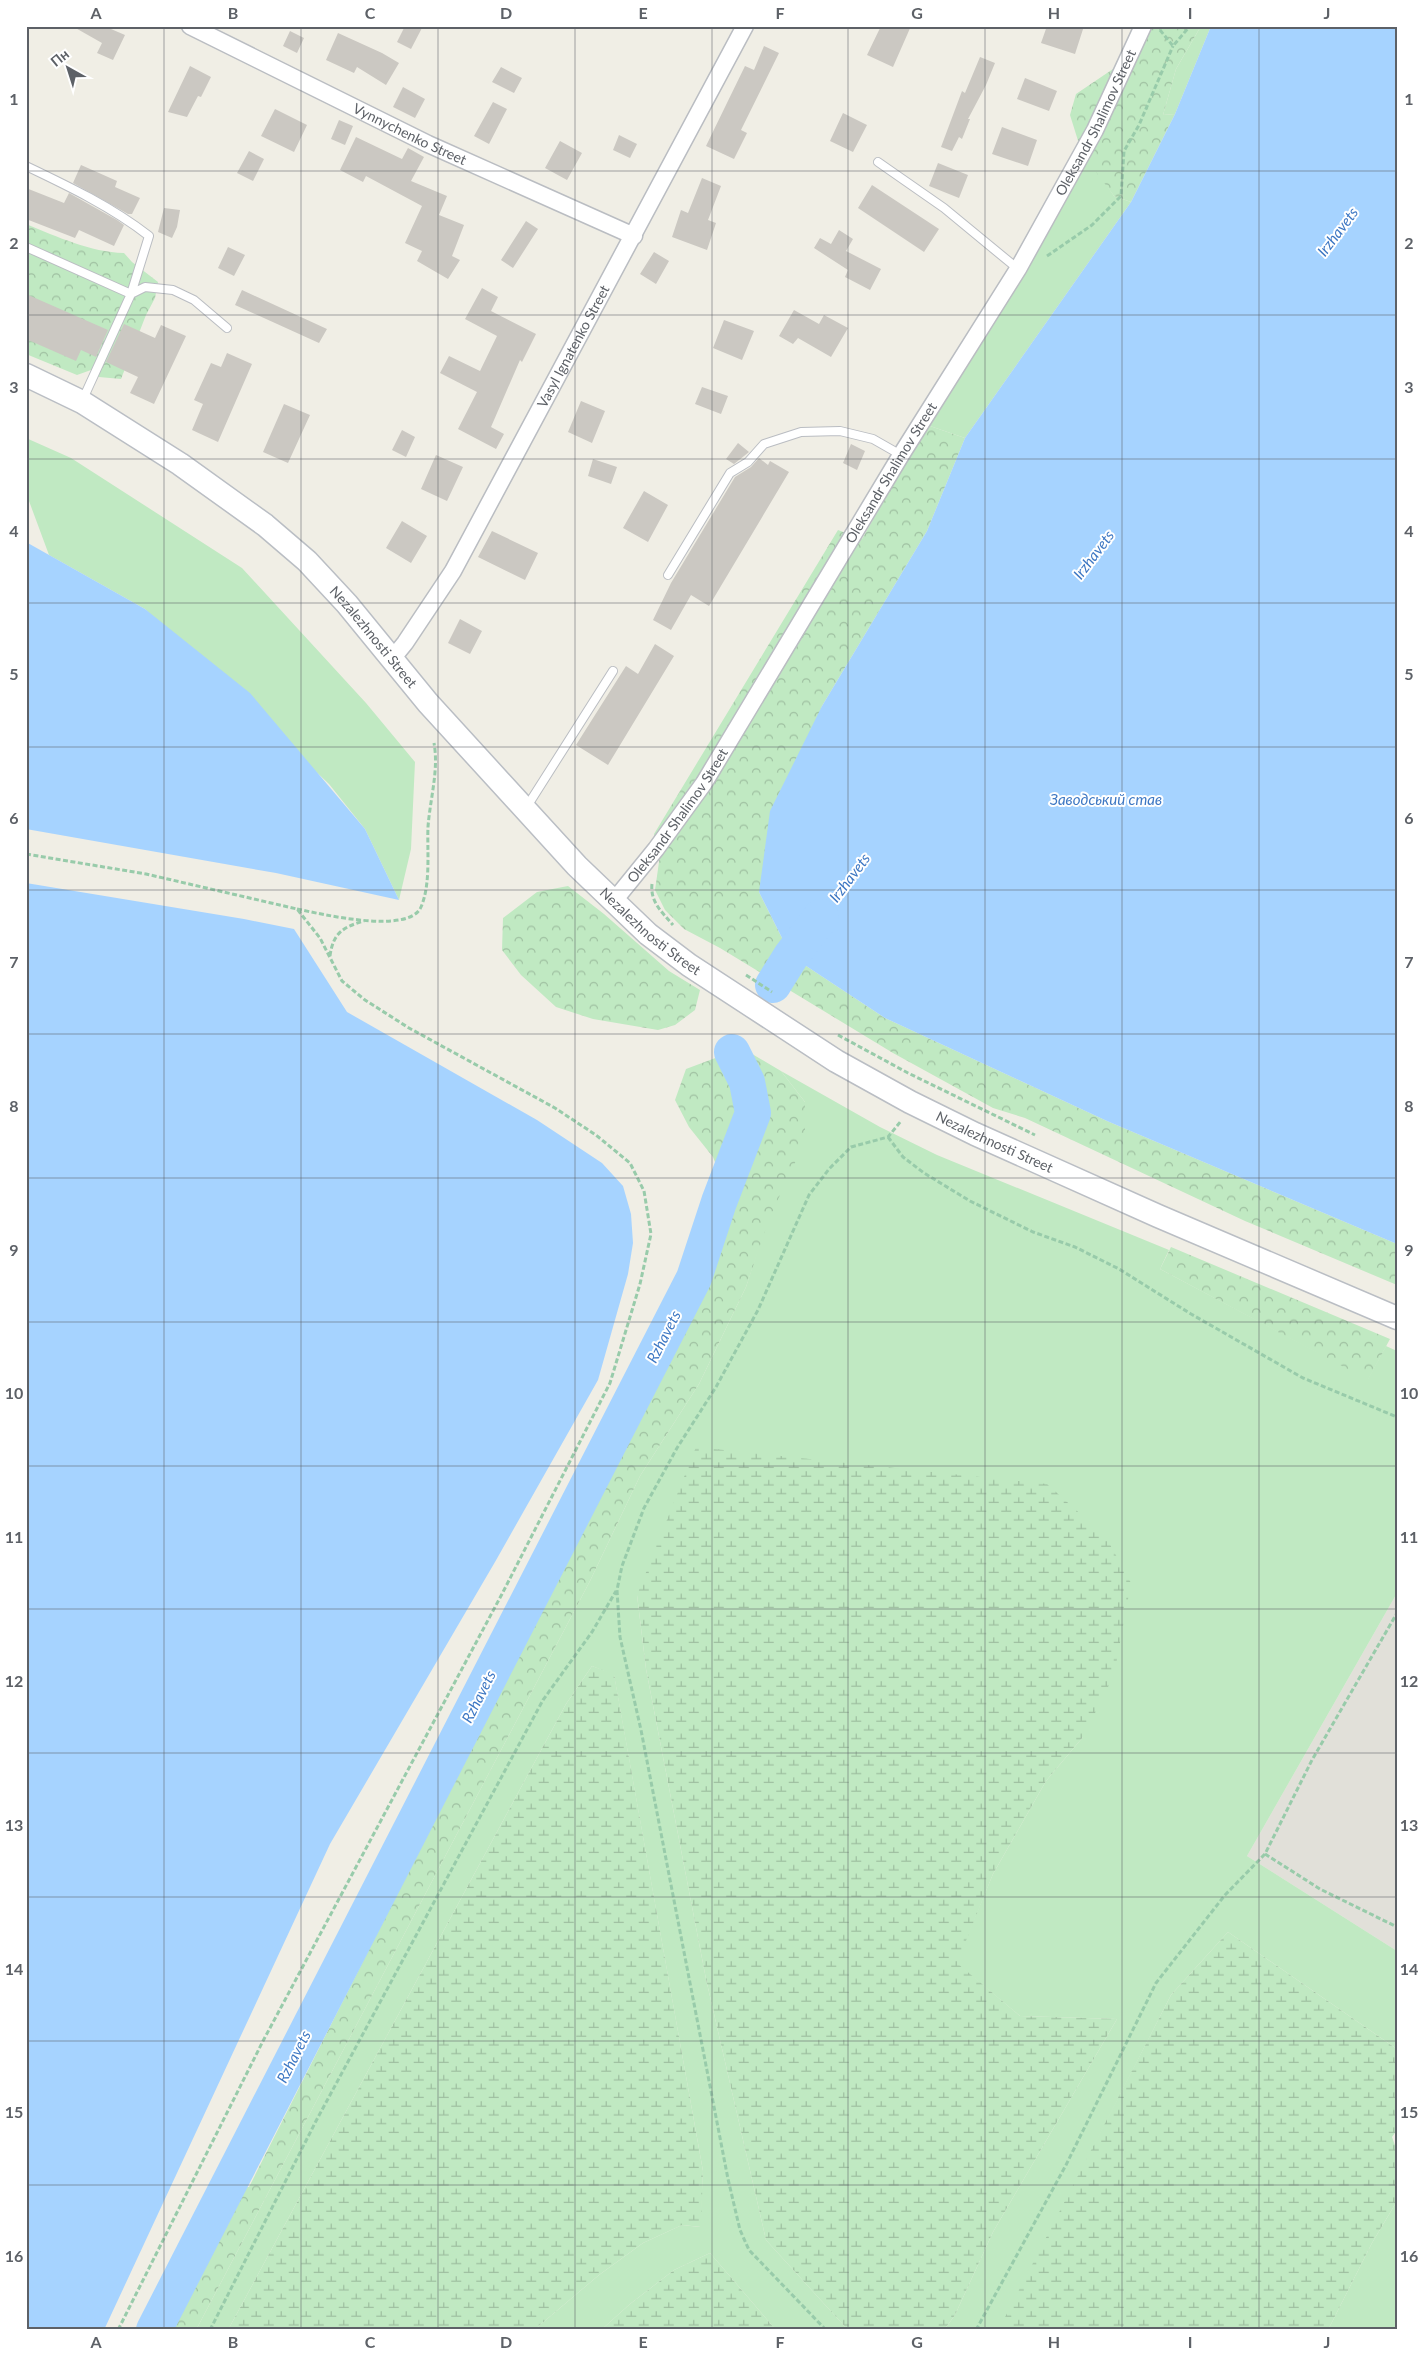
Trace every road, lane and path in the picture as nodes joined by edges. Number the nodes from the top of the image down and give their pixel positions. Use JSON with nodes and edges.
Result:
{"nodes":[{"id":1,"x":190,"y":26,"type":"edge"},
{"id":2,"x":745,"y":26,"type":"edge"},
{"id":3,"x":1143,"y":26,"type":"edge"},
{"id":4,"x":1157,"y":26,"type":"edge"},
{"id":5,"x":1190,"y":26,"type":"edge"},
{"id":6,"x":1172,"y":46,"type":"junction"},
{"id":7,"x":878,"y":162,"type":"dead end"},
{"id":8,"x":26,"y":166,"type":"edge"},
{"id":9,"x":634,"y":236,"type":"junction"},
{"id":10,"x":26,"y":247,"type":"edge"},
{"id":11,"x":1018,"y":269,"type":"junction"},
{"id":12,"x":131,"y":294,"type":"junction"},
{"id":13,"x":227,"y":328,"type":"dead end"},
{"id":14,"x":26,"y":375,"type":"edge"},
{"id":15,"x":82,"y":402,"type":"junction"},
{"id":16,"x":901,"y":455,"type":"junction"},
{"id":17,"x":668,"y":575,"type":"dead end"},
{"id":18,"x":392,"y":659,"type":"junction"},
{"id":19,"x":613,"y":671,"type":"dead end"},
{"id":20,"x":436,"y":754,"type":"dead end"},
{"id":21,"x":524,"y":810,"type":"junction"},
{"id":22,"x":656,"y":849,"type":"junction"},
{"id":23,"x":26,"y":854,"type":"edge"},
{"id":24,"x":613,"y":902,"type":"junction"},
{"id":25,"x":297,"y":909,"type":"junction"},
{"id":26,"x":367,"y":920,"type":"junction"},
{"id":27,"x":675,"y":926,"type":"dead end"},
{"id":28,"x":330,"y":956,"type":"junction"},
{"id":29,"x":740,"y":971,"type":"dead end"},
{"id":30,"x":777,"y":995,"type":"dead end"},
{"id":31,"x":832,"y":1031,"type":"dead end"},
{"id":32,"x":1036,"y":1136,"type":"dead end"},
{"id":33,"x":1397,"y":1318,"type":"edge"},
{"id":34,"x":1397,"y":1417,"type":"edge"},
{"id":35,"x":617,"y":1590,"type":"junction"},
{"id":36,"x":1397,"y":1613,"type":"edge"},
{"id":37,"x":1265,"y":1854,"type":"junction"},
{"id":38,"x":1397,"y":1926,"type":"edge"},
{"id":39,"x":118,"y":2330,"type":"edge"},
{"id":40,"x":210,"y":2330,"type":"edge"},
{"id":41,"x":826,"y":2330,"type":"edge"},
{"id":42,"x":976,"y":2330,"type":"edge"}],
"edges":[{"from":1,"to":9,"type":"street","name":"Vynnychenko Street"},
{"from":2,"to":9,"type":"street","name":"Vasyl Ignatenko Street"},
{"from":3,"to":11,"type":"street","name":"Oleksandr Shalimov Street"},
{"from":4,"to":6,"type":"path"},
{"from":5,"to":6,"type":"path"},
{"from":6,"to":11,"type":"path"},
{"from":7,"to":11,"type":"lane"},
{"from":8,"to":12,"type":"lane"},
{"from":9,"to":18,"type":"street","name":"Vasyl Ignatenko Street"},
{"from":10,"to":12,"type":"lane"},
{"from":11,"to":16,"type":"street","name":"Oleksandr Shalimov Street"},
{"from":12,"to":13,"type":"lane"},
{"from":12,"to":15,"type":"lane"},
{"from":14,"to":15,"type":"main road","name":"Nezalezhnosti Street"},
{"from":15,"to":18,"type":"main road","name":"Nezalezhnosti Street"},
{"from":16,"to":17,"type":"lane"},
{"from":16,"to":22,"type":"street","name":"Oleksandr Shalimov Street"},
{"from":18,"to":21,"type":"main road","name":"Nezalezhnosti Street"},
{"from":19,"to":21,"type":"lane"},
{"from":20,"to":26,"type":"path"},
{"from":21,"to":24,"type":"main road","name":"Nezalezhnosti Street"},
{"from":22,"to":24,"type":"street","name":"Oleksandr Shalimov Street"},
{"from":22,"to":27,"type":"path"},
{"from":23,"to":25,"type":"path"},
{"from":24,"to":33,"type":"main road","name":"Nezalezhnosti Street"},
{"from":25,"to":26,"type":"path"},
{"from":25,"to":28,"type":"path"},
{"from":26,"to":28,"type":"path"},
{"from":28,"to":39,"type":"path"},
{"from":29,"to":30,"type":"path"},
{"from":31,"to":32,"type":"path"},
{"from":34,"to":35,"type":"path"},
{"from":35,"to":40,"type":"path"},
{"from":35,"to":41,"type":"path"},
{"from":36,"to":37,"type":"path"},
{"from":37,"to":38,"type":"path"},
{"from":37,"to":42,"type":"path"}]}
